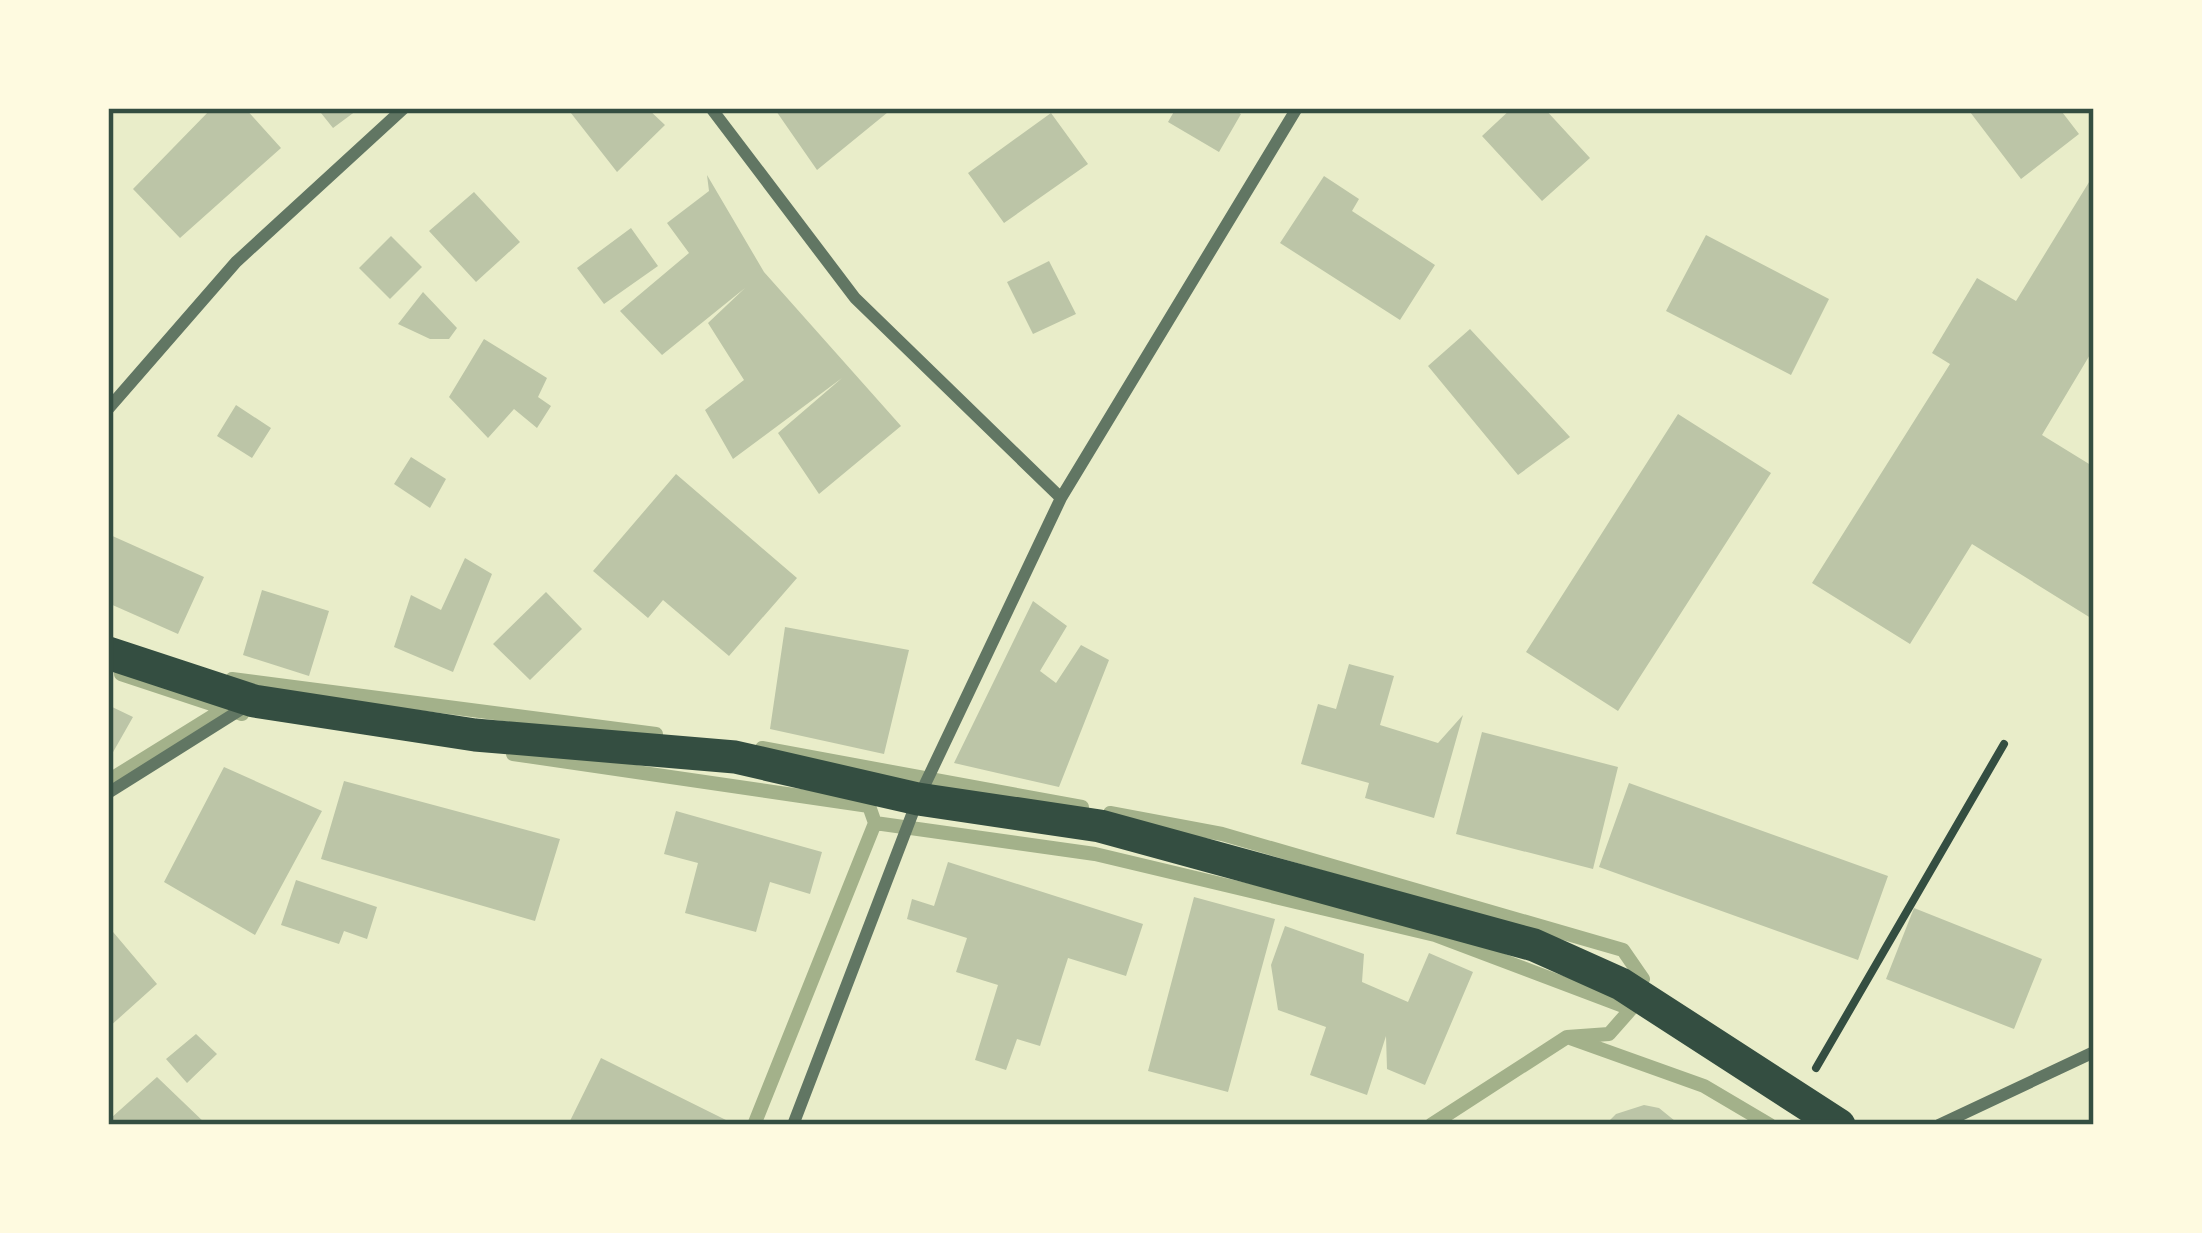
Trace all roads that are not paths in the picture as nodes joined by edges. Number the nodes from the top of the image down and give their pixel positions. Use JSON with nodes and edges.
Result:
{"nodes":[{"id":1,"x":404,"y":108,"type":"edge"},
{"id":2,"x":711,"y":108,"type":"edge"},
{"id":3,"x":1297,"y":108,"type":"edge"},
{"id":4,"x":108,"y":409,"type":"edge"},
{"id":5,"x":1060,"y":498,"type":"junction"},
{"id":6,"x":108,"y":653,"type":"edge"},
{"id":7,"x":254,"y":701,"type":"junction"},
{"id":8,"x":108,"y":793,"type":"edge"},
{"id":9,"x":918,"y":799,"type":"junction"},
{"id":10,"x":2094,"y":1052,"type":"edge"},
{"id":11,"x":793,"y":1125,"type":"edge"},
{"id":12,"x":1839,"y":1125,"type":"edge"},
{"id":13,"x":1939,"y":1125,"type":"edge"}],
"edges":[{"from":1,"to":4,"type":"street"},
{"from":2,"to":5,"type":"street"},
{"from":3,"to":5,"type":"street"},
{"from":5,"to":9,"type":"street"},
{"from":6,"to":7,"type":"highway"},
{"from":7,"to":8,"type":"street"},
{"from":7,"to":9,"type":"highway"},
{"from":9,"to":11,"type":"street"},
{"from":9,"to":12,"type":"highway"},
{"from":10,"to":13,"type":"street"}]}
